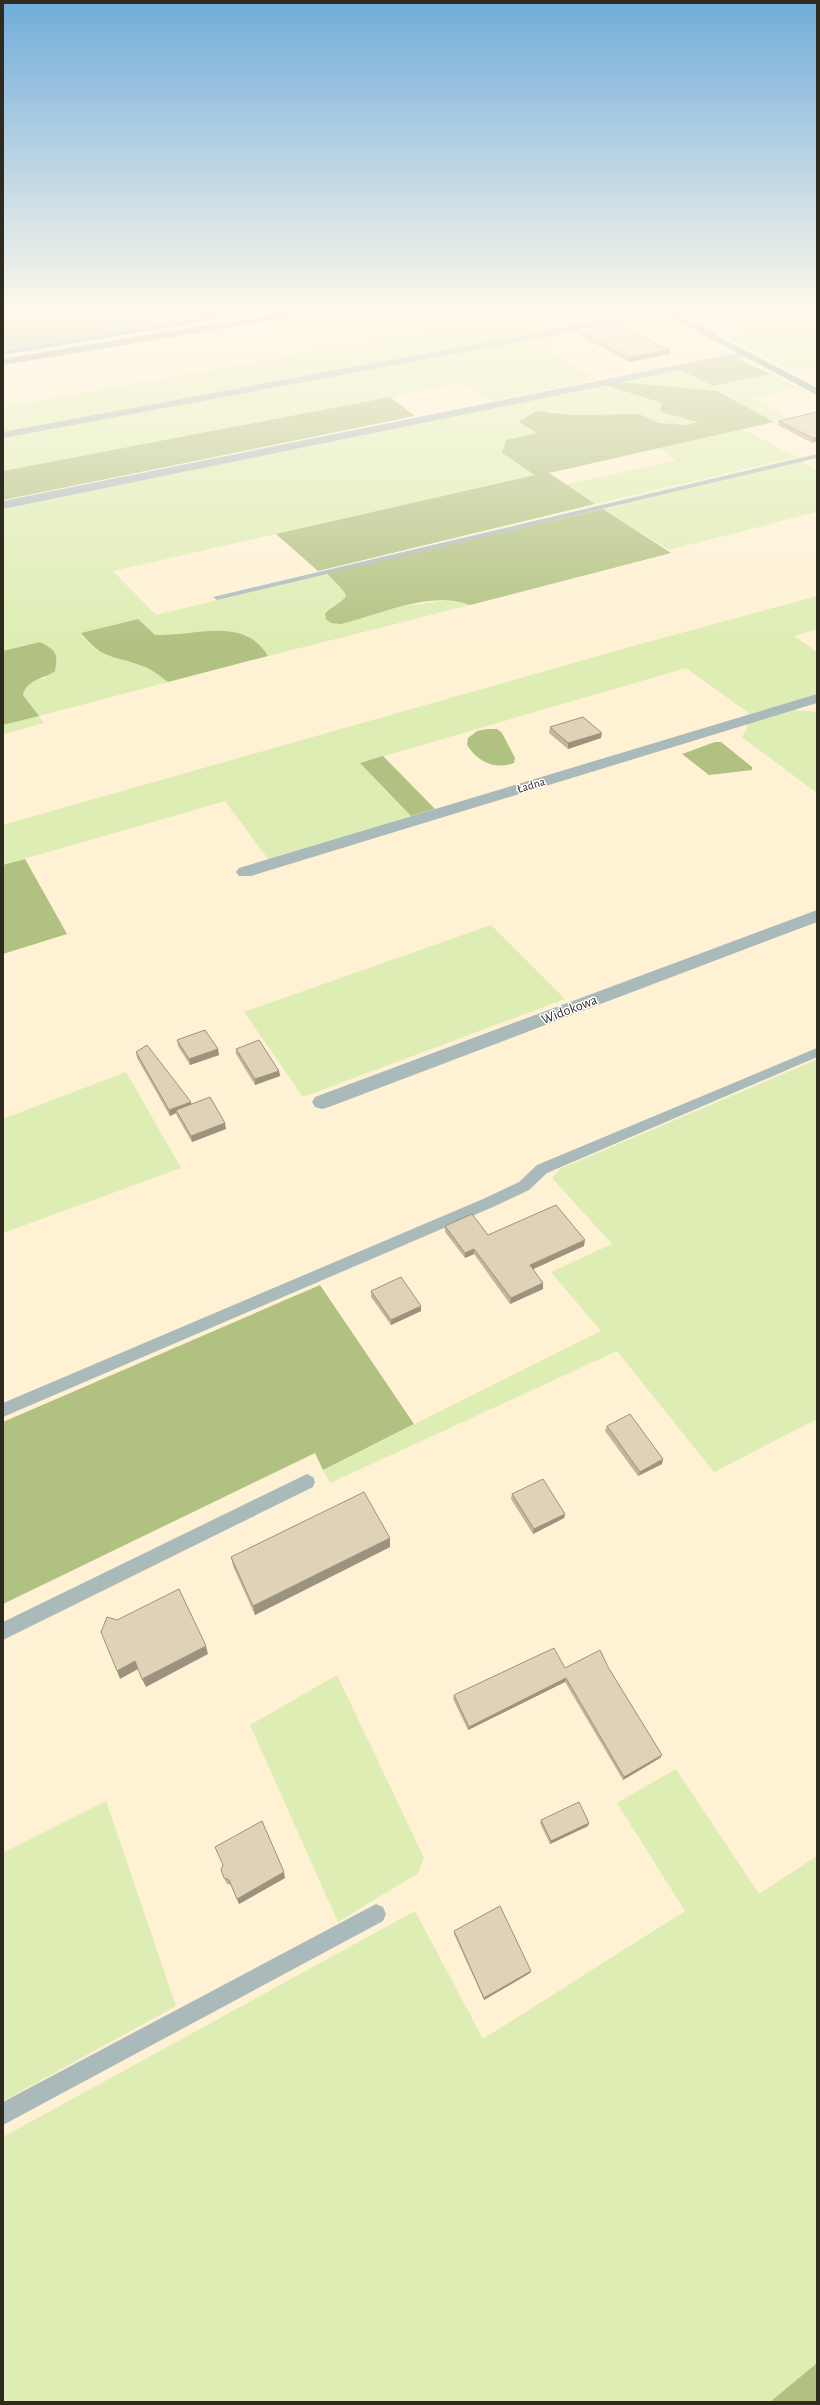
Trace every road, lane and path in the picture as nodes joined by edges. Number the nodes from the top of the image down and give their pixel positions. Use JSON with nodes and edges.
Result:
{"nodes":[{"id":1,"x":71,"y":422,"type":"edge"},
{"id":2,"x":410,"y":422,"type":"edge"},
{"id":3,"x":3,"y":435,"type":"edge"},
{"id":4,"x":817,"y":456,"type":"edge"},
{"id":5,"x":3,"y":505,"type":"edge"},
{"id":6,"x":217,"y":597,"type":"dead end"},
{"id":7,"x":817,"y":698,"type":"edge"},
{"id":8,"x":245,"y":872,"type":"dead end"},
{"id":9,"x":817,"y":916,"type":"edge"},
{"id":10,"x":817,"y":1052,"type":"edge"},
{"id":11,"x":322,"y":1102,"type":"dead end"},
{"id":12,"x":3,"y":1410,"type":"edge"},
{"id":13,"x":307,"y":1482,"type":"dead end"},
{"id":14,"x":3,"y":1631,"type":"edge"},
{"id":15,"x":376,"y":1914,"type":"dead end"},
{"id":16,"x":3,"y":2114,"type":"edge"}],
"edges":[{"from":1,"to":3,"type":"street"},
{"from":2,"to":5,"type":"street"},
{"from":4,"to":6,"type":"lane"},
{"from":7,"to":8,"type":"street","name":"Ładna"},
{"from":9,"to":11,"type":"street","name":"Widokowa"},
{"from":10,"to":12,"type":"lane"},
{"from":13,"to":14,"type":"lane"},
{"from":15,"to":16,"type":"lane"}]}
